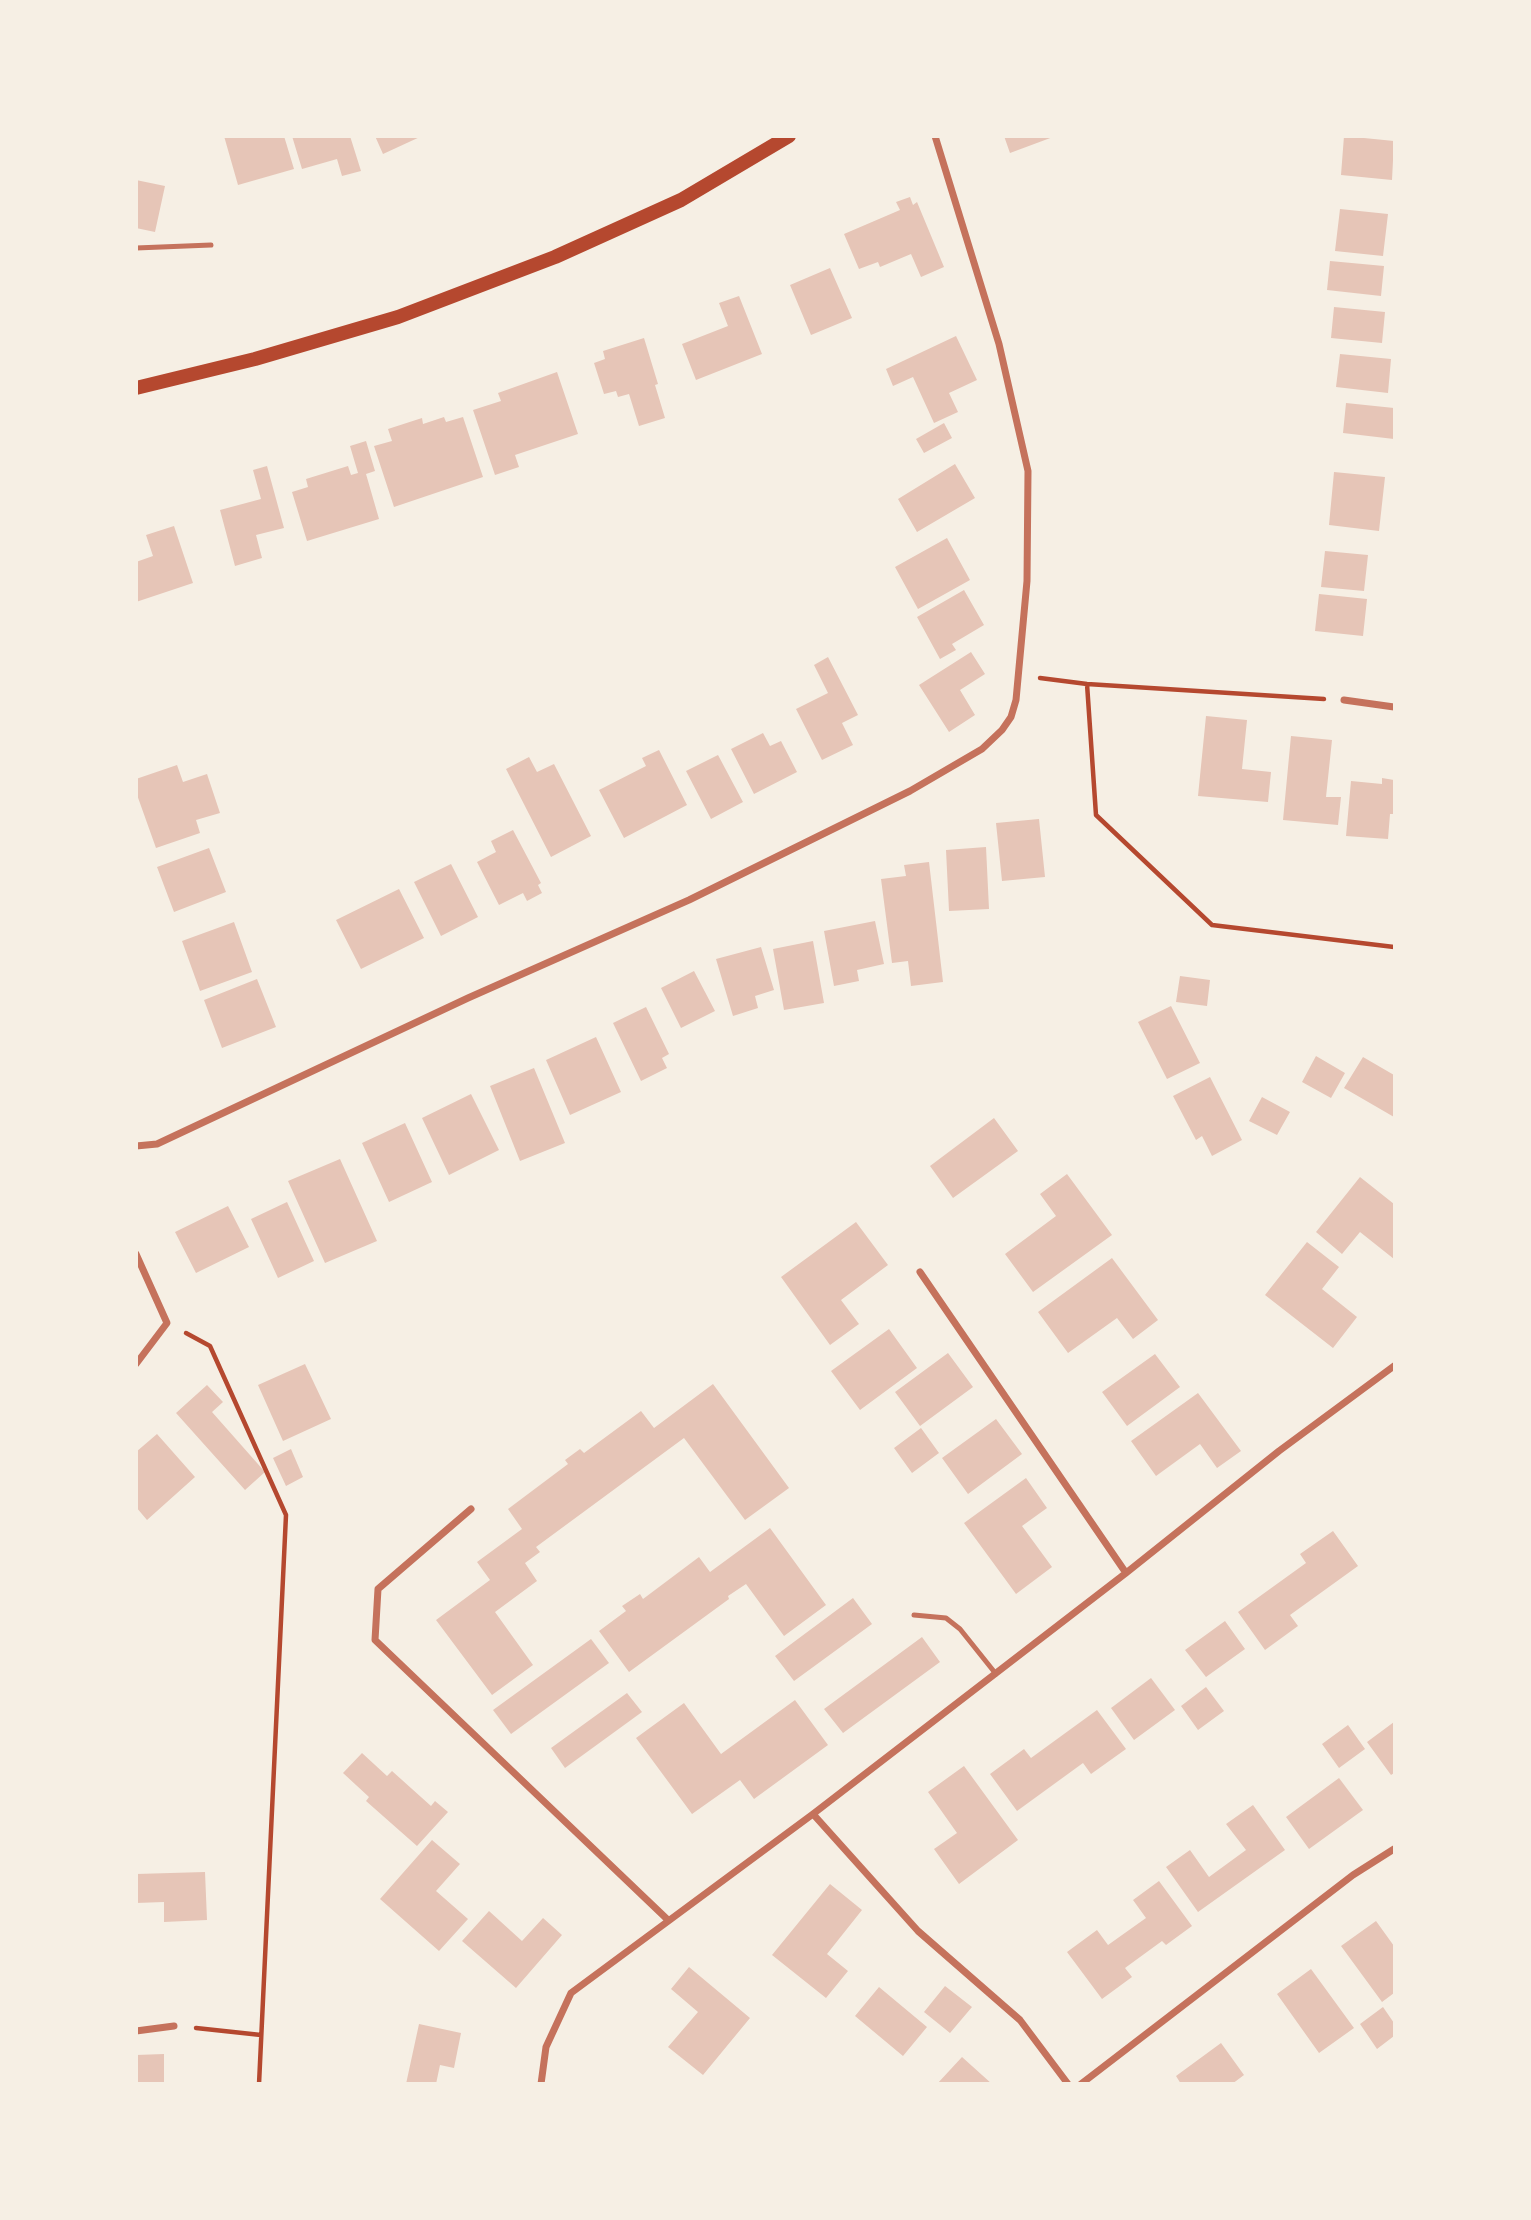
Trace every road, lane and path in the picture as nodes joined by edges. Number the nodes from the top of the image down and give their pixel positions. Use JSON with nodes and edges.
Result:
{"nodes":[{"id":1,"x":789,"y":136,"type":"edge"},
{"id":2,"x":935,"y":136,"type":"edge"},
{"id":3,"x":211,"y":245,"type":"dead end"},
{"id":4,"x":136,"y":248,"type":"edge"},
{"id":5,"x":136,"y":388,"type":"edge"},
{"id":6,"x":1018,"y":675,"type":"junction"},
{"id":7,"x":1087,"y":684,"type":"junction"},
{"id":8,"x":1343,"y":700,"type":"joint"},
{"id":9,"x":1395,"y":707,"type":"edge"},
{"id":10,"x":1395,"y":947,"type":"edge"},
{"id":11,"x":136,"y":1146,"type":"edge"},
{"id":12,"x":136,"y":1254,"type":"edge"},
{"id":13,"x":920,"y":1272,"type":"dead end"},
{"id":14,"x":167,"y":1323,"type":"junction"},
{"id":15,"x":136,"y":1364,"type":"edge"},
{"id":16,"x":1395,"y":1366,"type":"edge"},
{"id":17,"x":471,"y":1509,"type":"dead end"},
{"id":18,"x":1126,"y":1573,"type":"junction"},
{"id":19,"x":914,"y":1615,"type":"dead end"},
{"id":20,"x":996,"y":1674,"type":"junction"},
{"id":21,"x":813,"y":1814,"type":"junction"},
{"id":22,"x":1395,"y":1849,"type":"edge"},
{"id":23,"x":668,"y":1920,"type":"junction"},
{"id":24,"x":174,"y":2026,"type":"joint"},
{"id":25,"x":136,"y":2031,"type":"edge"},
{"id":26,"x":261,"y":2035,"type":"junction"},
{"id":27,"x":259,"y":2084,"type":"edge"},
{"id":28,"x":541,"y":2084,"type":"edge"},
{"id":29,"x":1068,"y":2084,"type":"edge"},
{"id":30,"x":1081,"y":2084,"type":"edge"}],
"edges":[{"from":1,"to":5,"type":"main road"},
{"from":2,"to":6,"type":"street"},
{"from":3,"to":4,"type":"lane"},
{"from":6,"to":7,"type":"path"},
{"from":6,"to":11,"type":"street"},
{"from":7,"to":8,"type":"path"},
{"from":7,"to":10,"type":"path"},
{"from":8,"to":9,"type":"street"},
{"from":12,"to":14,"type":"street"},
{"from":13,"to":18,"type":"street"},
{"from":14,"to":15,"type":"street"},
{"from":14,"to":26,"type":"path"},
{"from":16,"to":18,"type":"street"},
{"from":17,"to":23,"type":"street"},
{"from":18,"to":20,"type":"street"},
{"from":19,"to":20,"type":"lane"},
{"from":20,"to":21,"type":"street"},
{"from":21,"to":23,"type":"street"},
{"from":21,"to":29,"type":"street"},
{"from":22,"to":30,"type":"street"},
{"from":23,"to":28,"type":"street"},
{"from":24,"to":25,"type":"street"},
{"from":24,"to":26,"type":"path"},
{"from":26,"to":27,"type":"path"}]}
